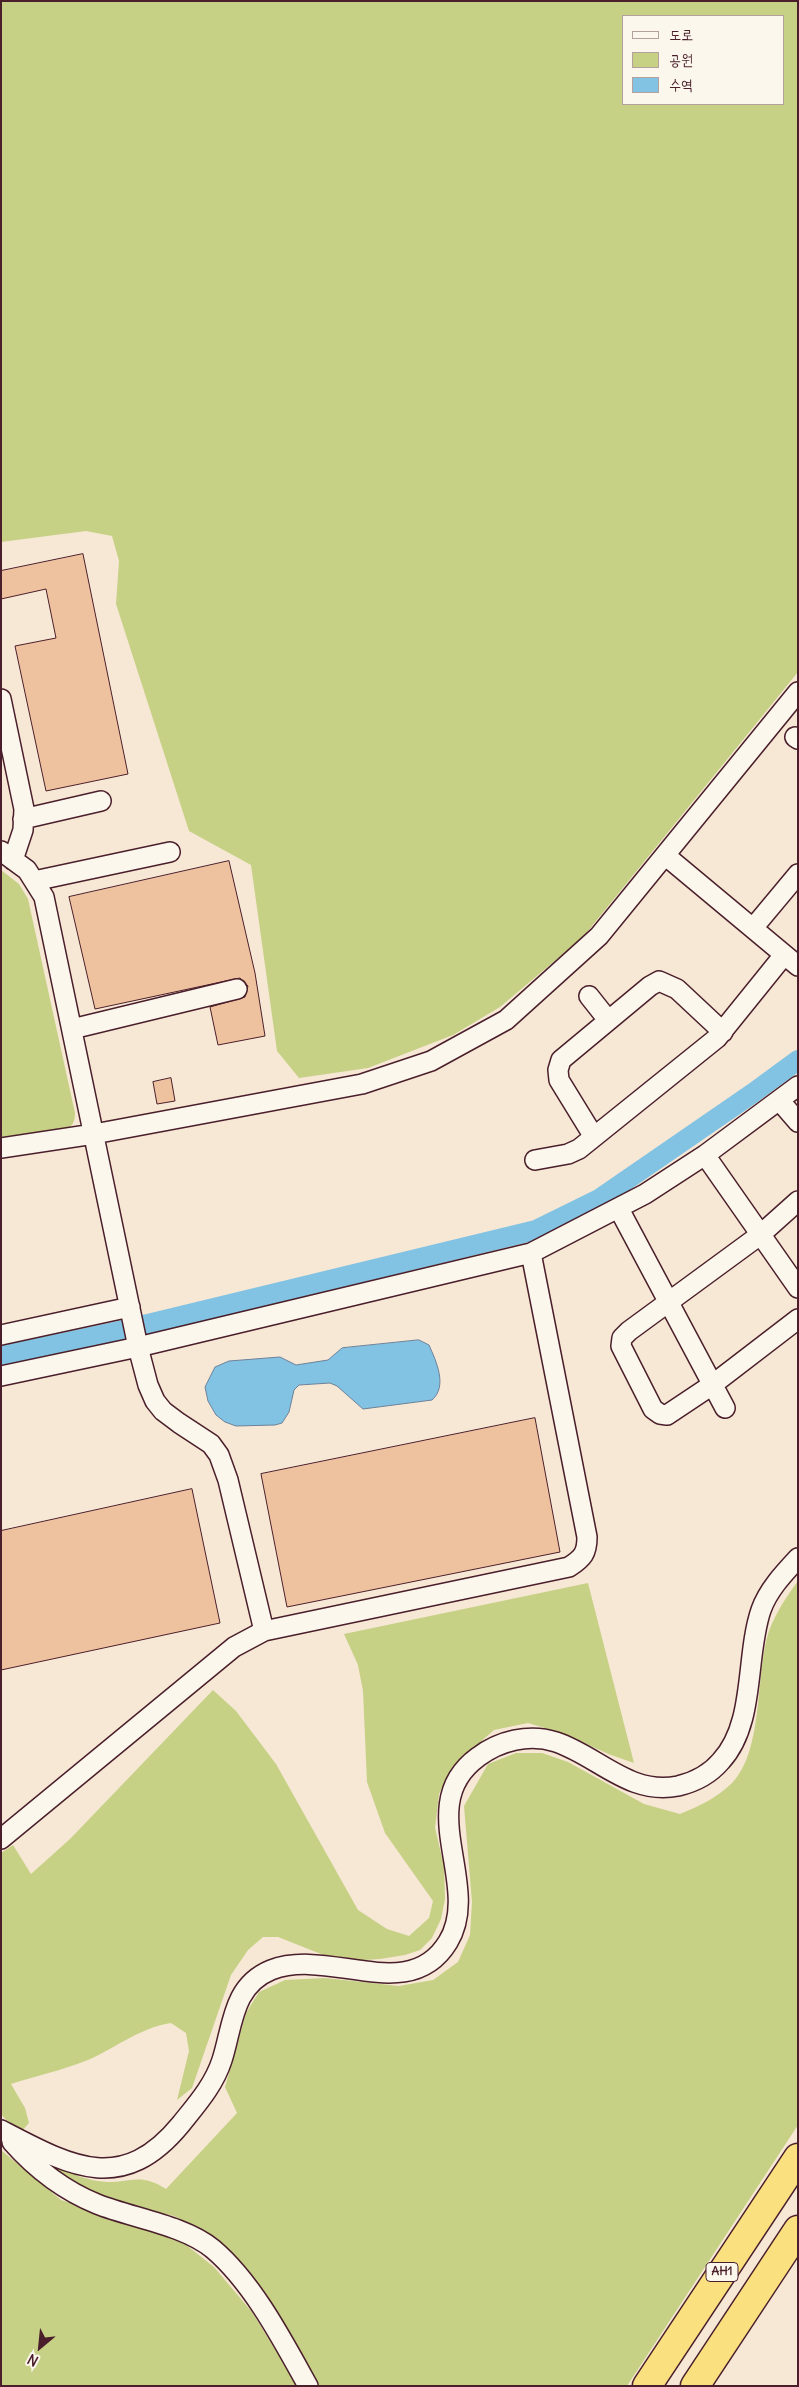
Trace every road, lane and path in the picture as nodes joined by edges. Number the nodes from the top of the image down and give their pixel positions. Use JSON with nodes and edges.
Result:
{"nodes":[{"id":1,"x":798,"y":692,"type":"edge"},
{"id":2,"x":1,"y":699,"type":"edge"},
{"id":3,"x":101,"y":801,"type":"dead end"},
{"id":4,"x":23,"y":819,"type":"junction"},
{"id":5,"x":170,"y":852,"type":"dead end"},
{"id":6,"x":7,"y":855,"type":"edge"},
{"id":7,"x":666,"y":856,"type":"junction"},
{"id":8,"x":798,"y":874,"type":"edge"},
{"id":9,"x":34,"y":881,"type":"junction"},
{"id":10,"x":753,"y":928,"type":"junction"},
{"id":11,"x":791,"y":960,"type":"edge"},
{"id":12,"x":237,"y":989,"type":"dead end"},
{"id":13,"x":589,"y":996,"type":"dead end"},
{"id":14,"x":608,"y":1020,"type":"junction"},
{"id":15,"x":72,"y":1030,"type":"junction"},
{"id":16,"x":723,"y":1032,"type":"junction"},
{"id":17,"x":798,"y":1086,"type":"edge"},
{"id":18,"x":779,"y":1100,"type":"junction"},
{"id":19,"x":798,"y":1122,"type":"edge"},
{"id":20,"x":94,"y":1134,"type":"junction"},
{"id":21,"x":594,"y":1137,"type":"junction"},
{"id":22,"x":1,"y":1148,"type":"edge"},
{"id":23,"x":705,"y":1155,"type":"junction"},
{"id":24,"x":535,"y":1160,"type":"dead end"},
{"id":25,"x":798,"y":1201,"type":"edge"},
{"id":26,"x":619,"y":1209,"type":"junction"},
{"id":27,"x":760,"y":1235,"type":"junction"},
{"id":28,"x":531,"y":1252,"type":"junction"},
{"id":29,"x":798,"y":1288,"type":"edge"},
{"id":30,"x":668,"y":1301,"type":"junction"},
{"id":31,"x":798,"y":1319,"type":"edge"},
{"id":32,"x":134,"y":1328,"type":"junction"},
{"id":33,"x":1,"y":1335,"type":"edge"},
{"id":34,"x":1,"y":1376,"type":"edge"},
{"id":35,"x":712,"y":1385,"type":"junction"},
{"id":36,"x":725,"y":1408,"type":"dead end"},
{"id":37,"x":798,"y":1558,"type":"edge"},
{"id":38,"x":264,"y":1631,"type":"junction"},
{"id":39,"x":1,"y":1839,"type":"edge"},
{"id":40,"x":1,"y":2130,"type":"edge"},
{"id":41,"x":798,"y":2158,"type":"edge"},
{"id":42,"x":798,"y":2230,"type":"edge"},
{"id":43,"x":308,"y":2386,"type":"edge"},
{"id":44,"x":647,"y":2386,"type":"edge"},
{"id":45,"x":695,"y":2386,"type":"edge"}],
"edges":[{"from":1,"to":7,"type":"street"},
{"from":2,"to":4,"type":"street"},
{"from":3,"to":4,"type":"street"},
{"from":4,"to":6,"type":"street"},
{"from":5,"to":9,"type":"street"},
{"from":6,"to":9,"type":"street"},
{"from":7,"to":10,"type":"street"},
{"from":7,"to":20,"type":"street"},
{"from":8,"to":10,"type":"street"},
{"from":9,"to":15,"type":"street"},
{"from":10,"to":11,"type":"street"},
{"from":11,"to":16,"type":"street"},
{"from":12,"to":15,"type":"street"},
{"from":13,"to":14,"type":"street"},
{"from":14,"to":16,"type":"street"},
{"from":14,"to":21,"type":"street"},
{"from":15,"to":20,"type":"street"},
{"from":16,"to":21,"type":"street"},
{"from":17,"to":18,"type":"street"},
{"from":18,"to":19,"type":"street"},
{"from":18,"to":23,"type":"street"},
{"from":20,"to":22,"type":"street"},
{"from":20,"to":32,"type":"street"},
{"from":21,"to":24,"type":"street"},
{"from":23,"to":26,"type":"street"},
{"from":23,"to":27,"type":"street"},
{"from":25,"to":27,"type":"street"},
{"from":26,"to":28,"type":"street"},
{"from":26,"to":30,"type":"street"},
{"from":27,"to":29,"type":"street"},
{"from":27,"to":30,"type":"street"},
{"from":28,"to":32,"type":"street"},
{"from":28,"to":38,"type":"street"},
{"from":30,"to":35,"type":"street"},
{"from":30,"to":35,"type":"street"},
{"from":31,"to":35,"type":"street"},
{"from":32,"to":33,"type":"street"},
{"from":32,"to":34,"type":"street"},
{"from":32,"to":38,"type":"street"},
{"from":35,"to":36,"type":"street"},
{"from":37,"to":40,"type":"street"},
{"from":38,"to":39,"type":"street"},
{"from":40,"to":43,"type":"street"},
{"from":41,"to":44,"type":"highway","number":"AH1"},
{"from":42,"to":45,"type":"highway"}]}
